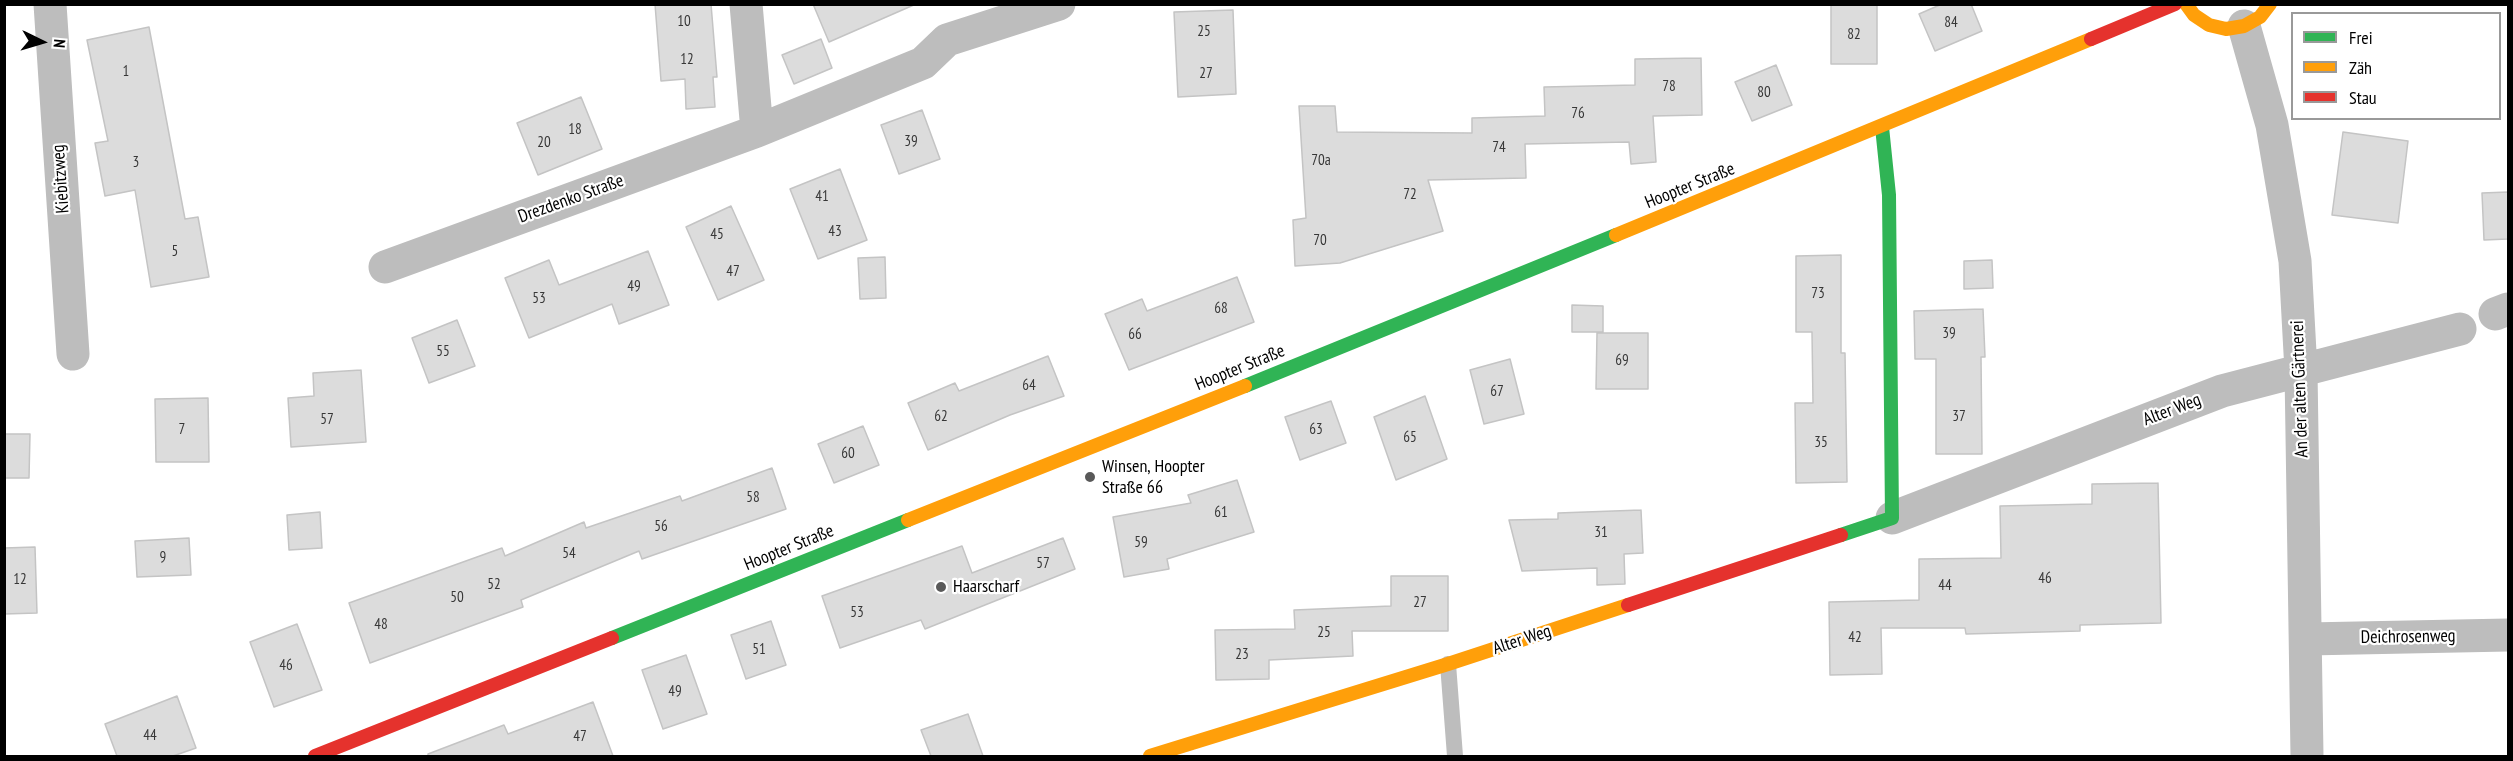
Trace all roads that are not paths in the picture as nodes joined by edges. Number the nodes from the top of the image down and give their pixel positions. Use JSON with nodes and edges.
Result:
{"nodes":[{"id":1,"x":50,"y":4,"type":"edge"},
{"id":2,"x":746,"y":4,"type":"edge"},
{"id":3,"x":1059,"y":4,"type":"edge"},
{"id":4,"x":2175,"y":4,"type":"edge"},
{"id":5,"x":2186,"y":4,"type":"edge"},
{"id":6,"x":2270,"y":4,"type":"edge"},
{"id":7,"x":2244,"y":26,"type":"junction"},
{"id":8,"x":1882,"y":127,"type":"junction"},
{"id":9,"x":757,"y":131,"type":"junction"},
{"id":10,"x":385,"y":267,"type":"dead end"},
{"id":11,"x":2460,"y":329,"type":"dead end"},
{"id":12,"x":73,"y":354,"type":"dead end"},
{"id":13,"x":2301,"y":371,"type":"junction"},
{"id":14,"x":1892,"y":518,"type":"junction"},
{"id":15,"x":2508,"y":635,"type":"edge"},
{"id":16,"x":2307,"y":639,"type":"junction"},
{"id":17,"x":1448,"y":664,"type":"junction"},
{"id":18,"x":315,"y":756,"type":"edge"},
{"id":19,"x":1150,"y":756,"type":"edge"},
{"id":20,"x":1455,"y":756,"type":"edge"},
{"id":21,"x":2307,"y":756,"type":"edge"}],
"edges":[{"from":1,"to":12,"type":"street","name":"Kiebitzweg"},
{"from":2,"to":9,"type":"street"},
{"from":3,"to":9,"type":"street","name":"Drezdenko Straße"},
{"from":4,"to":8,"type":"street","name":"Hoopter Straße"},
{"from":5,"to":7,"type":"street"},
{"from":6,"to":7,"type":"street"},
{"from":7,"to":13,"type":"street","name":"An der alten Gärtnerei"},
{"from":8,"to":14,"type":"street"},
{"from":8,"to":18,"type":"street","name":"Hoopter Straße"},
{"from":9,"to":10,"type":"street","name":"Drezdenko Straße"},
{"from":11,"to":13,"type":"street","name":"Alter Weg"},
{"from":13,"to":14,"type":"street","name":"Alter Weg"},
{"from":13,"to":16,"type":"street","name":"An der alten Gärtnerei"},
{"from":14,"to":17,"type":"street","name":"Alter Weg"},
{"from":15,"to":16,"type":"street","name":"Deichrosenweg"},
{"from":16,"to":21,"type":"street","name":"An der alten Gärtnerei"},
{"from":17,"to":19,"type":"street","name":"Alter Weg"},
{"from":17,"to":20,"type":"lane"}]}
